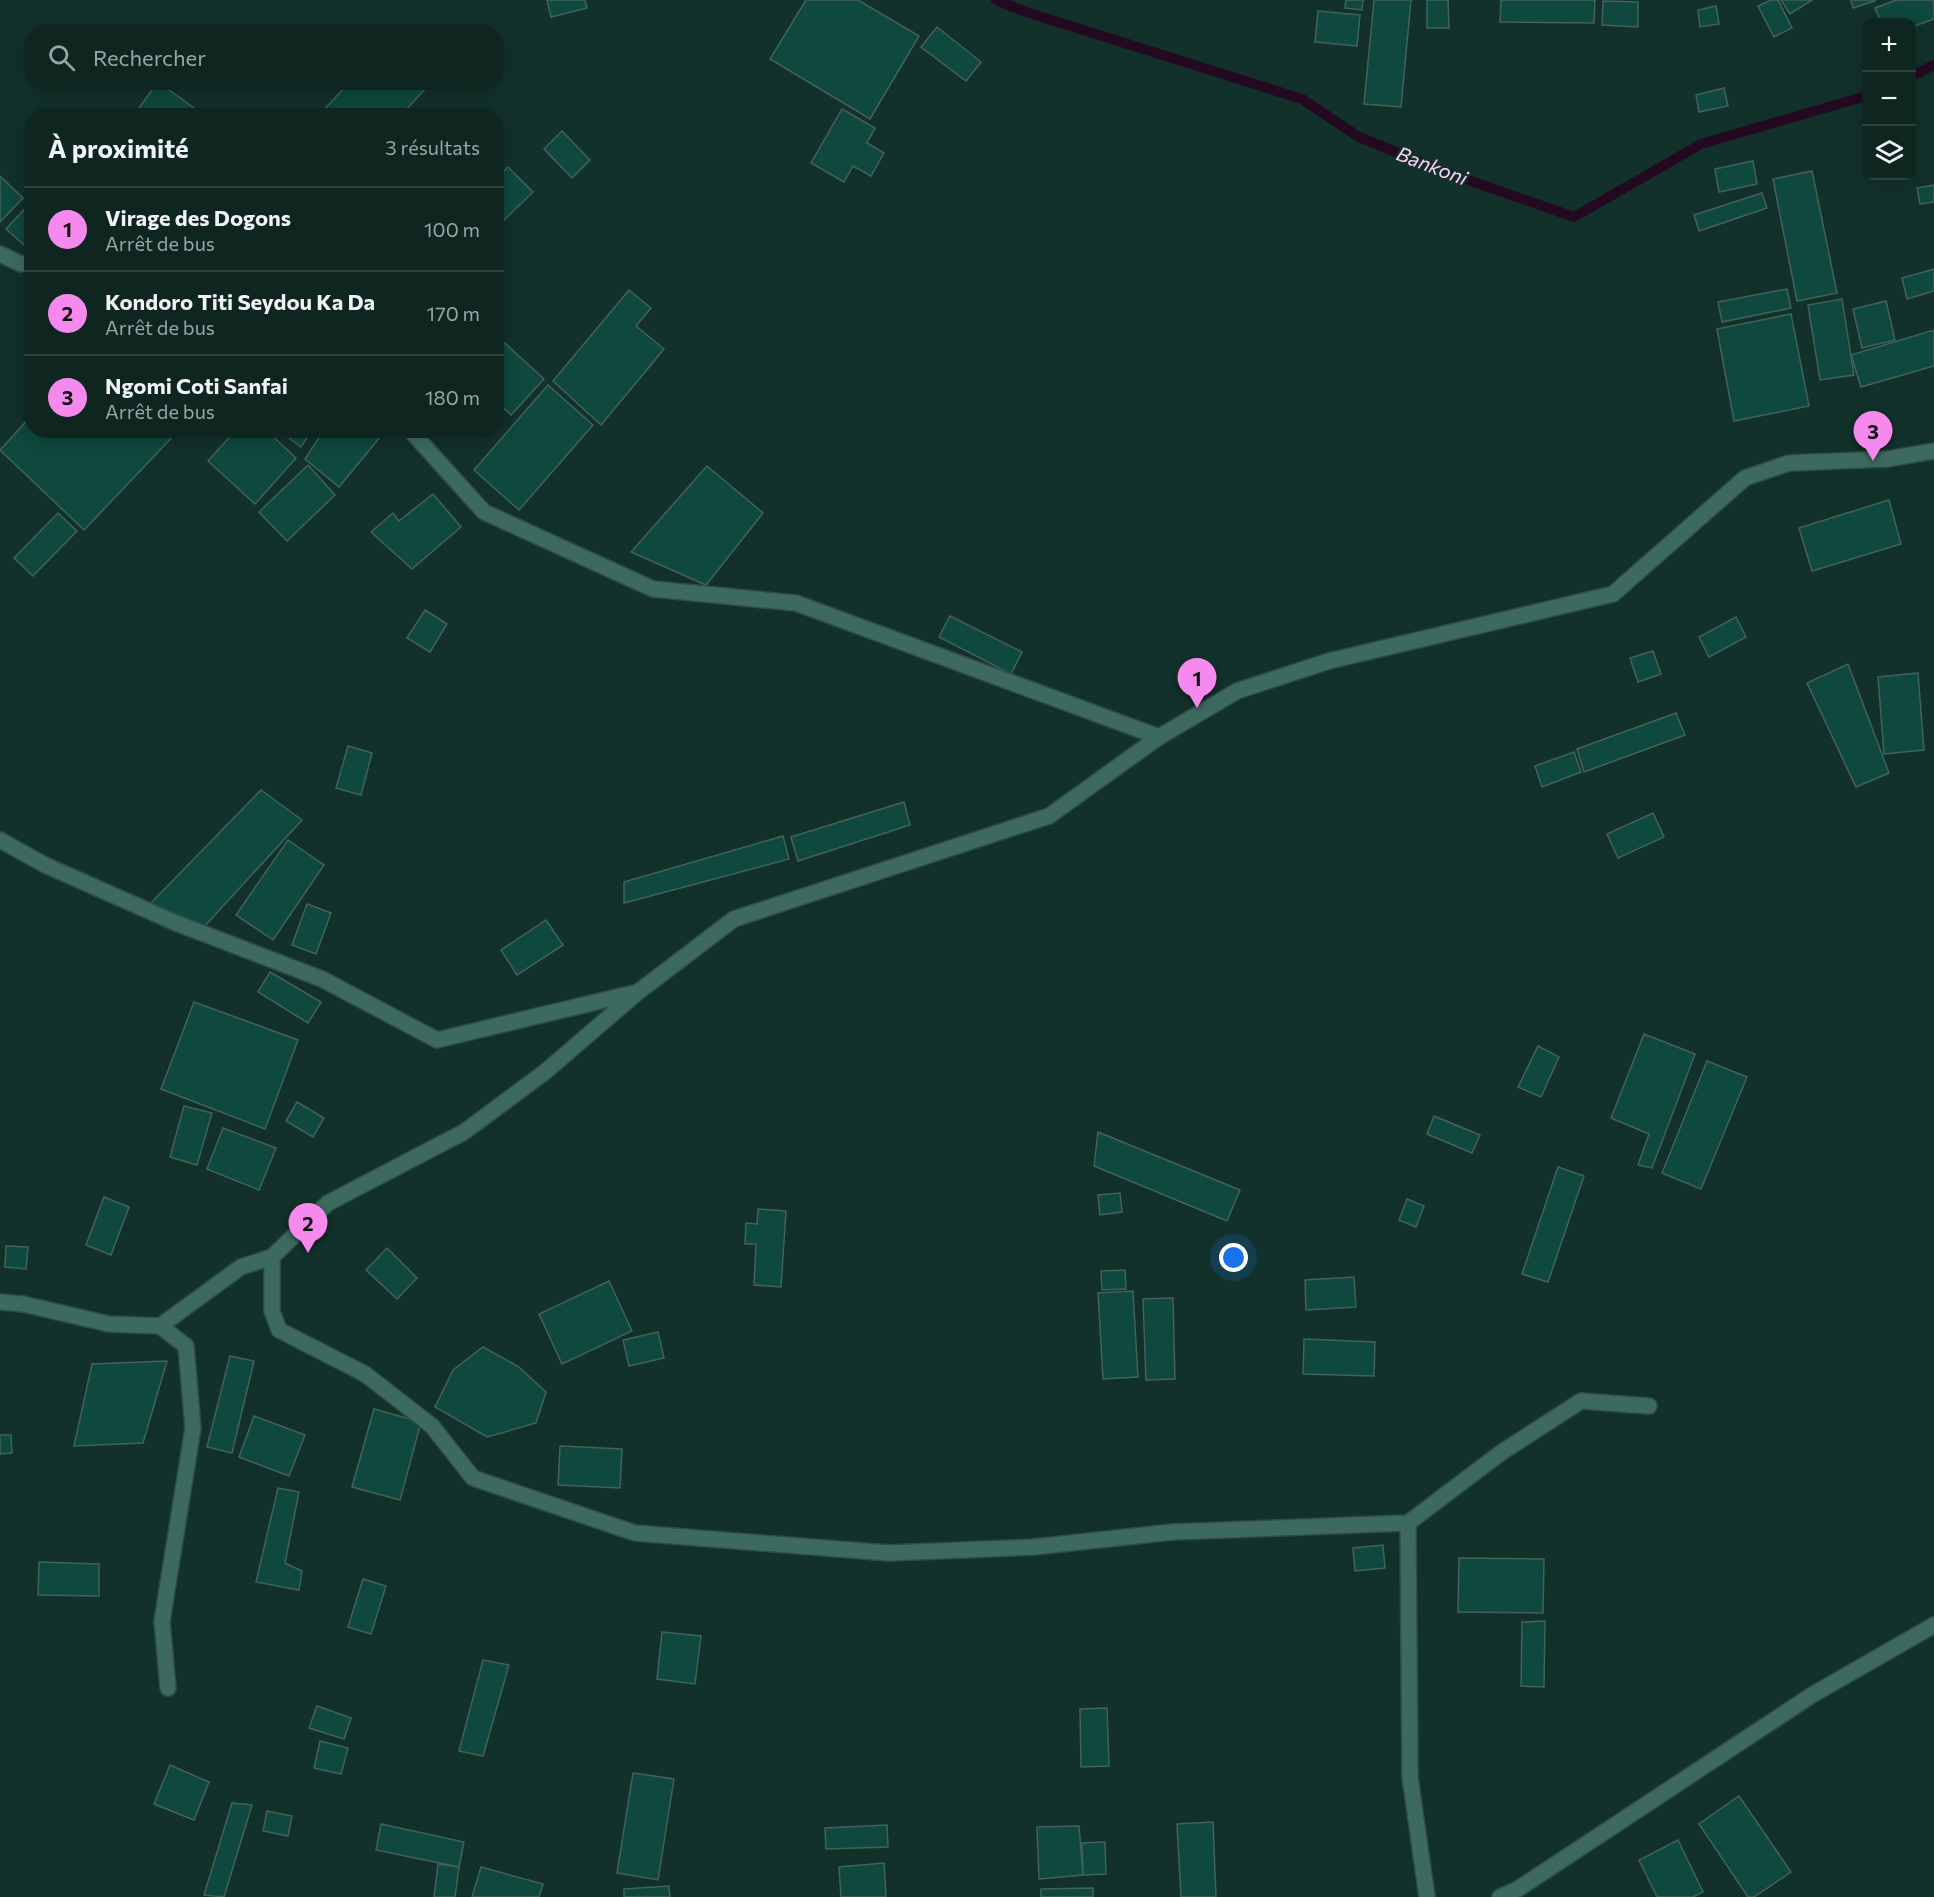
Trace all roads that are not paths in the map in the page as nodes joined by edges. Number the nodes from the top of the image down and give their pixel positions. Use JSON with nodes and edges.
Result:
{"nodes":[{"id":1,"x":0,"y":254,"type":"edge"},
{"id":2,"x":24,"y":263,"type":"edge"},
{"id":3,"x":417,"y":438,"type":"edge"},
{"id":4,"x":1934,"y":451,"type":"edge"},
{"id":5,"x":1159,"y":737,"type":"junction"},
{"id":6,"x":0,"y":840,"type":"edge"},
{"id":7,"x":638,"y":992,"type":"junction"},
{"id":8,"x":272,"y":1257,"type":"junction"},
{"id":9,"x":0,"y":1302,"type":"edge"},
{"id":10,"x":160,"y":1326,"type":"junction"},
{"id":11,"x":1649,"y":1406,"type":"dead end"},
{"id":12,"x":1408,"y":1523,"type":"junction"},
{"id":13,"x":1934,"y":1625,"type":"edge"},
{"id":14,"x":168,"y":1688,"type":"dead end"},
{"id":15,"x":1427,"y":1897,"type":"edge"},
{"id":16,"x":1500,"y":1897,"type":"edge"}],
"edges":[{"from":1,"to":2,"type":"street"},
{"from":3,"to":5,"type":"street"},
{"from":4,"to":5,"type":"street"},
{"from":5,"to":7,"type":"street"},
{"from":6,"to":7,"type":"street"},
{"from":7,"to":8,"type":"street"},
{"from":8,"to":10,"type":"street"},
{"from":8,"to":12,"type":"street"},
{"from":9,"to":10,"type":"street"},
{"from":10,"to":14,"type":"street"},
{"from":11,"to":12,"type":"street"},
{"from":12,"to":15,"type":"street"},
{"from":13,"to":16,"type":"street"}]}
